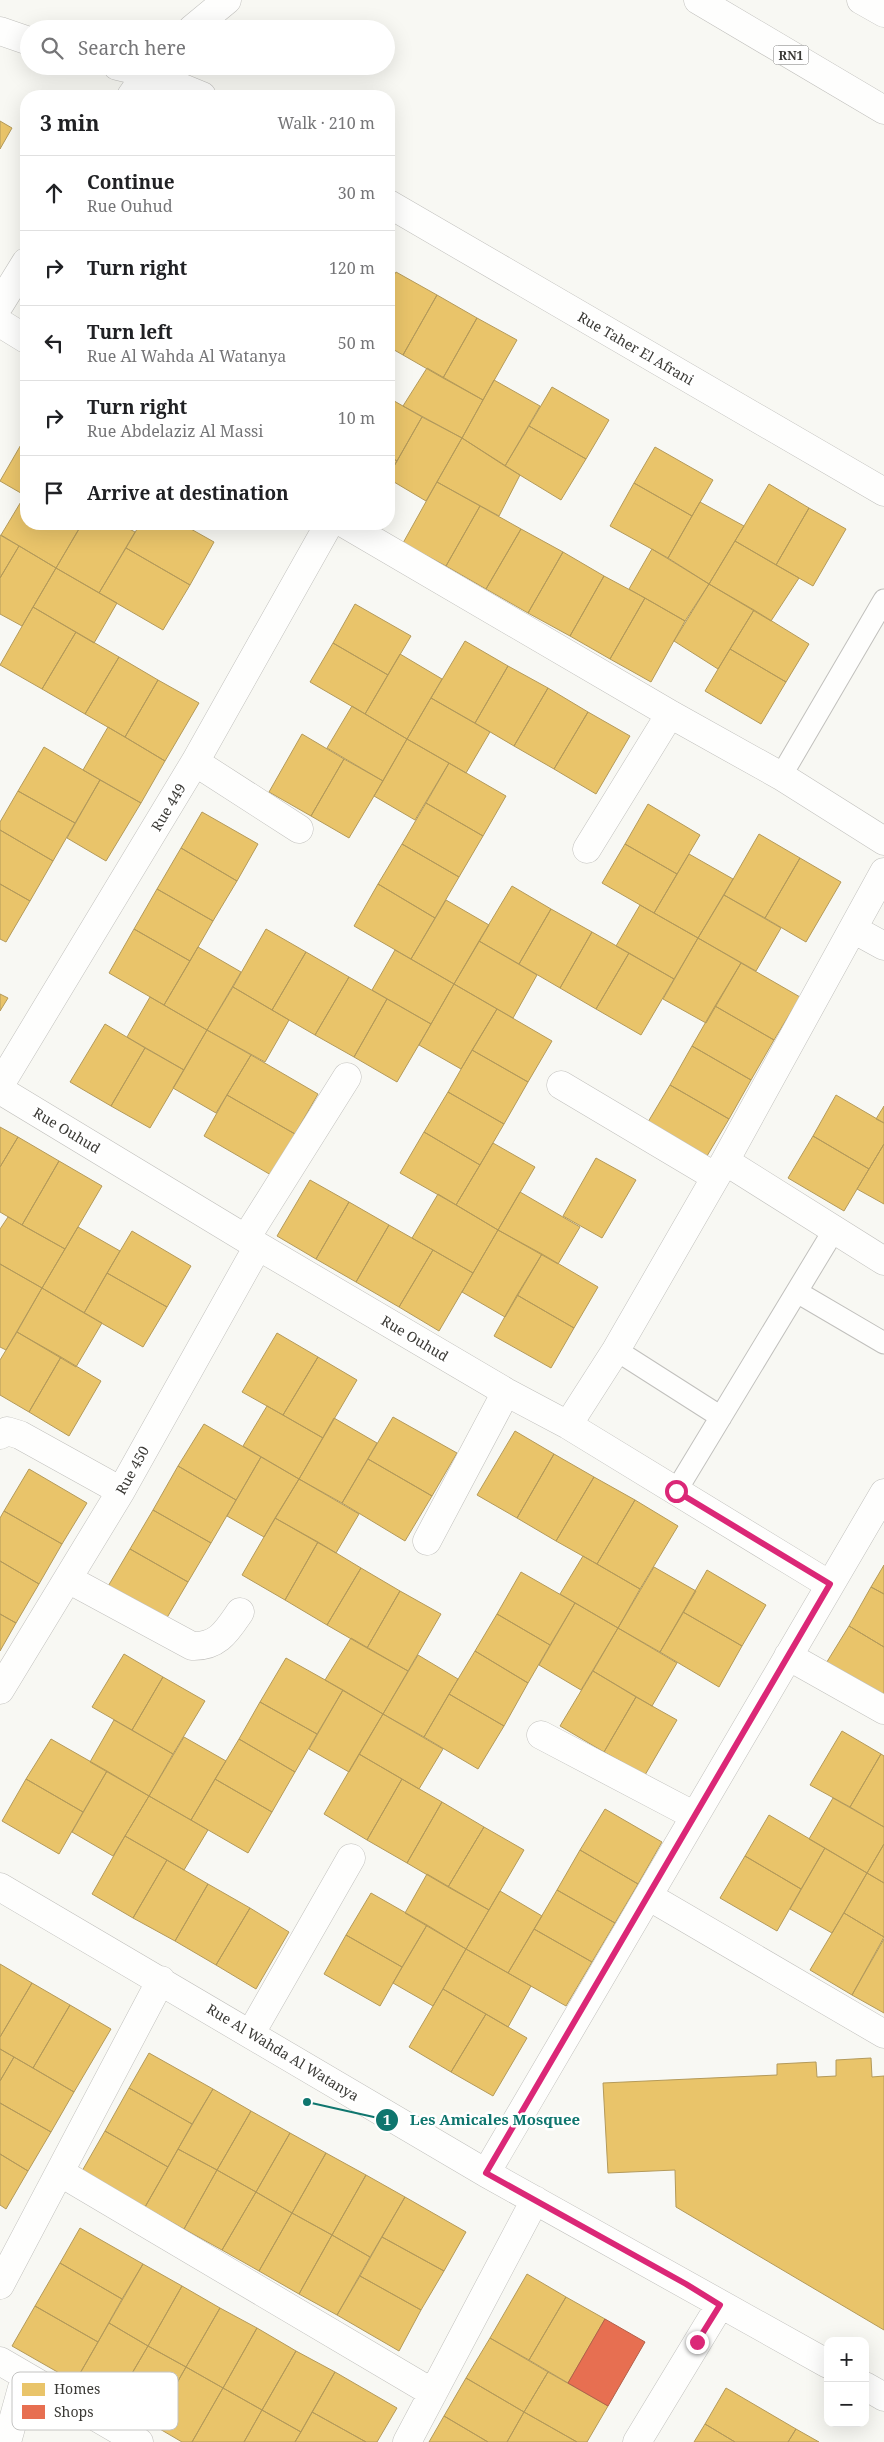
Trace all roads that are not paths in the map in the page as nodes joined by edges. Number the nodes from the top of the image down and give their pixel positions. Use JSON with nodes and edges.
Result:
{"nodes":[{"id":1,"x":227,"y":0,"type":"edge"},
{"id":2,"x":698,"y":0,"type":"edge"},
{"id":3,"x":862,"y":0,"type":"edge"},
{"id":4,"x":884,"y":13,"type":"edge"},
{"id":5,"x":203,"y":20,"type":"edge"},
{"id":6,"x":0,"y":31,"type":"edge"},
{"id":7,"x":20,"y":38,"type":"edge"},
{"id":8,"x":146,"y":75,"type":"edge"},
{"id":9,"x":159,"y":75,"type":"edge"},
{"id":10,"x":135,"y":90,"type":"edge"},
{"id":11,"x":190,"y":90,"type":"edge"},
{"id":12,"x":884,"y":110,"type":"edge"},
{"id":13,"x":395,"y":207,"type":"edge"},
{"id":14,"x":20,"y":272,"type":"edge"},
{"id":15,"x":0,"y":304,"type":"edge"},
{"id":16,"x":0,"y":323,"type":"edge"},
{"id":17,"x":20,"y":335,"type":"edge"},
{"id":18,"x":884,"y":492,"type":"edge"},
{"id":19,"x":326,"y":530,"type":"edge"},
{"id":20,"x":355,"y":530,"type":"edge"},
{"id":21,"x":884,"y":600,"type":"edge"},
{"id":22,"x":670,"y":714,"type":"junction"},
{"id":23,"x":196,"y":762,"type":"junction"},
{"id":24,"x":782,"y":776,"type":"junction"},
{"id":25,"x":299,"y":829,"type":"dead end"},
{"id":26,"x":884,"y":841,"type":"edge"},
{"id":27,"x":587,"y":849,"type":"dead end"},
{"id":28,"x":884,"y":872,"type":"edge"},
{"id":29,"x":853,"y":929,"type":"junction"},
{"id":30,"x":884,"y":946,"type":"edge"},
{"id":31,"x":347,"y":1077,"type":"dead end"},
{"id":32,"x":0,"y":1085,"type":"edge"},
{"id":33,"x":562,"y":1085,"type":"dead end"},
{"id":34,"x":0,"y":1090,"type":"edge"},
{"id":35,"x":719,"y":1169,"type":"junction"},
{"id":36,"x":834,"y":1230,"type":"junction"},
{"id":37,"x":252,"y":1242,"type":"junction"},
{"id":38,"x":884,"y":1261,"type":"edge"},
{"id":39,"x":797,"y":1292,"type":"junction"},
{"id":40,"x":884,"y":1343,"type":"edge"},
{"id":41,"x":616,"y":1350,"type":"junction"},
{"id":42,"x":506,"y":1392,"type":"junction"},
{"id":43,"x":721,"y":1417,"type":"junction"},
{"id":44,"x":568,"y":1425,"type":"junction"},
{"id":45,"x":0,"y":1435,"type":"edge"},
{"id":46,"x":121,"y":1491,"type":"junction"},
{"id":47,"x":676,"y":1491,"type":"junction"},
{"id":48,"x":884,"y":1493,"type":"edge"},
{"id":49,"x":427,"y":1541,"type":"dead end"},
{"id":50,"x":68,"y":1579,"type":"junction"},
{"id":51,"x":830,"y":1584,"type":"junction"},
{"id":52,"x":240,"y":1612,"type":"dead end"},
{"id":53,"x":788,"y":1656,"type":"junction"},
{"id":54,"x":0,"y":1690,"type":"edge"},
{"id":55,"x":884,"y":1710,"type":"edge"},
{"id":56,"x":540,"y":1735,"type":"dead end"},
{"id":57,"x":694,"y":1816,"type":"junction"},
{"id":58,"x":351,"y":1858,"type":"dead end"},
{"id":59,"x":0,"y":1887,"type":"edge"},
{"id":60,"x":648,"y":1896,"type":"junction"},
{"id":61,"x":161,"y":1980,"type":"junction"},
{"id":62,"x":251,"y":2034,"type":"junction"},
{"id":63,"x":884,"y":2034,"type":"edge"},
{"id":64,"x":61,"y":2173,"type":"junction"},
{"id":65,"x":486,"y":2173,"type":"junction"},
{"id":66,"x":535,"y":2200,"type":"junction"},
{"id":67,"x":0,"y":2286,"type":"edge"},
{"id":68,"x":720,"y":2305,"type":"junction"},
{"id":69,"x":0,"y":2361,"type":"edge"},
{"id":70,"x":824,"y":2362,"type":"edge"},
{"id":71,"x":17,"y":2372,"type":"edge"},
{"id":72,"x":869,"y":2388,"type":"edge"},
{"id":73,"x":433,"y":2393,"type":"junction"},
{"id":74,"x":884,"y":2397,"type":"edge"},
{"id":75,"x":12,"y":2424,"type":"edge"},
{"id":76,"x":118,"y":2430,"type":"edge"},
{"id":77,"x":7,"y":2442,"type":"edge"},
{"id":78,"x":139,"y":2442,"type":"edge"},
{"id":79,"x":407,"y":2442,"type":"edge"},
{"id":80,"x":637,"y":2442,"type":"edge"}],
"edges":[{"from":1,"to":5,"type":"main road"},
{"from":2,"to":12,"type":"main road","number":"RN1"},
{"from":3,"to":4,"type":"main road"},
{"from":6,"to":7,"type":"main road"},
{"from":8,"to":10,"type":"main road"},
{"from":9,"to":11,"type":"main road"},
{"from":13,"to":18,"type":"main road","name":"Rue Taher El Afrani"},
{"from":14,"to":15,"type":"main road"},
{"from":16,"to":17,"type":"main road"},
{"from":19,"to":23,"type":"main road","name":"Rue 449"},
{"from":20,"to":22,"type":"main road"},
{"from":21,"to":24,"type":"lane"},
{"from":22,"to":24,"type":"main road"},
{"from":22,"to":27,"type":"main road"},
{"from":23,"to":25,"type":"main road"},
{"from":23,"to":32,"type":"main road","name":"Rue 449"},
{"from":24,"to":26,"type":"main road"},
{"from":28,"to":29,"type":"main road"},
{"from":29,"to":30,"type":"main road"},
{"from":29,"to":35,"type":"main road"},
{"from":31,"to":37,"type":"main road","name":"Rue 450"},
{"from":33,"to":35,"type":"main road"},
{"from":34,"to":37,"type":"main road","name":"Rue Ouhud"},
{"from":35,"to":36,"type":"main road"},
{"from":35,"to":41,"type":"main road"},
{"from":36,"to":38,"type":"main road"},
{"from":36,"to":39,"type":"lane"},
{"from":37,"to":42,"type":"main road","name":"Rue Ouhud"},
{"from":37,"to":46,"type":"main road","name":"Rue 450"},
{"from":39,"to":40,"type":"lane"},
{"from":39,"to":43,"type":"lane"},
{"from":41,"to":43,"type":"lane"},
{"from":41,"to":44,"type":"main road"},
{"from":42,"to":44,"type":"main road","name":"Rue Ouhud"},
{"from":42,"to":49,"type":"main road"},
{"from":43,"to":47,"type":"lane"},
{"from":44,"to":47,"type":"main road","name":"Rue Ouhud"},
{"from":45,"to":46,"type":"main road"},
{"from":46,"to":50,"type":"main road","name":"Rue 450"},
{"from":47,"to":51,"type":"main road","name":"Rue Ouhud"},
{"from":48,"to":51,"type":"main road"},
{"from":50,"to":52,"type":"main road"},
{"from":50,"to":54,"type":"main road","name":"Rue 450"},
{"from":51,"to":53,"type":"main road"},
{"from":53,"to":55,"type":"main road"},
{"from":53,"to":57,"type":"main road"},
{"from":56,"to":57,"type":"main road"},
{"from":57,"to":60,"type":"main road"},
{"from":58,"to":62,"type":"main road"},
{"from":59,"to":61,"type":"main road","name":"Rue Al Wahda Al Watanya"},
{"from":60,"to":63,"type":"main road"},
{"from":60,"to":65,"type":"main road"},
{"from":61,"to":62,"type":"main road","name":"Rue Al Wahda Al Watanya"},
{"from":61,"to":64,"type":"main road"},
{"from":62,"to":65,"type":"main road","name":"Rue Al Wahda Al Watanya"},
{"from":64,"to":67,"type":"main road"},
{"from":64,"to":73,"type":"main road"},
{"from":65,"to":66,"type":"main road","name":"Rue Al Wahda Al Watanya"},
{"from":66,"to":68,"type":"main road","name":"Rue Al Wahda Al Watanya"},
{"from":66,"to":73,"type":"main road"},
{"from":68,"to":70,"type":"main road","name":"Rue Al Wahda Al Watanya"},
{"from":68,"to":80,"type":"main road"},
{"from":69,"to":71,"type":"main road"},
{"from":72,"to":74,"type":"main road"},
{"from":73,"to":79,"type":"main road"},
{"from":75,"to":77,"type":"main road"},
{"from":76,"to":78,"type":"main road"}]}
